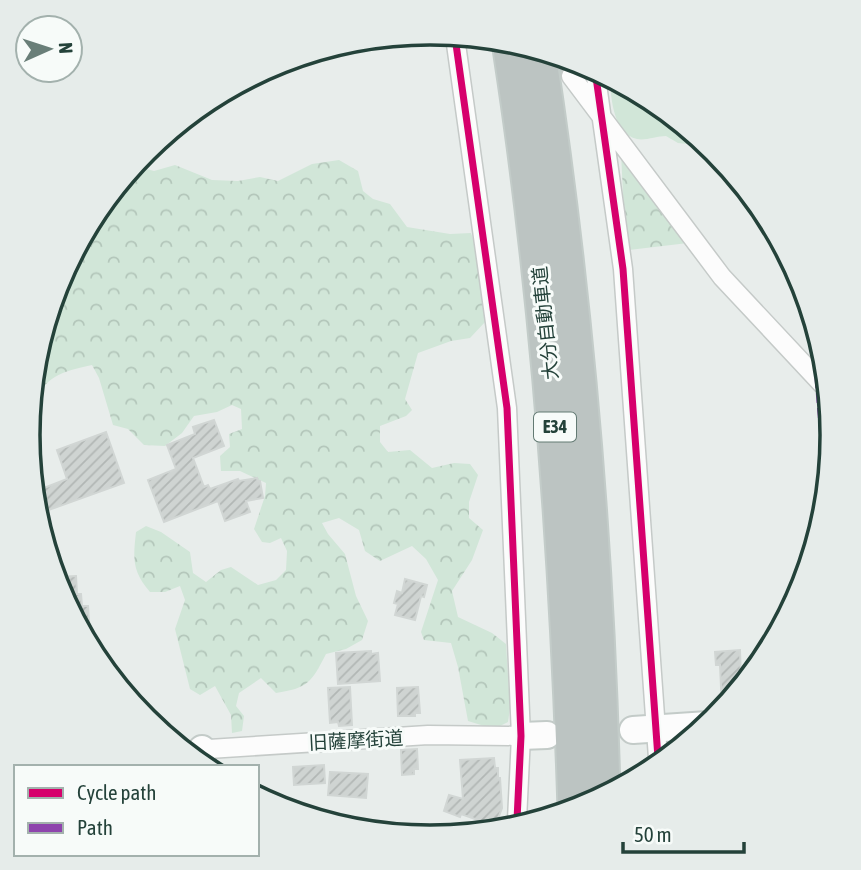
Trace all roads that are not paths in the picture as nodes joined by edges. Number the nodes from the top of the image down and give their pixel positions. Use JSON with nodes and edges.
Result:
{"nodes":[{"id":1,"x":456,"y":46,"type":"edge"},
{"id":2,"x":511,"y":53,"type":"edge"},
{"id":3,"x":539,"y":60,"type":"tunnel mouth"},
{"id":4,"x":571,"y":76,"type":"tunnel mouth"},
{"id":5,"x":596,"y":82,"type":"edge"},
{"id":6,"x":600,"y":111,"type":"junction"},
{"id":7,"x":816,"y":377,"type":"edge"},
{"id":8,"x":690,"y":726,"type":"edge"},
{"id":9,"x":644,"y":729,"type":"junction"},
{"id":10,"x":534,"y":735,"type":"junction"},
{"id":11,"x":203,"y":752,"type":"edge"},
{"id":12,"x":656,"y":753,"type":"edge"},
{"id":13,"x":604,"y":784,"type":"edge"},
{"id":14,"x":575,"y":798,"type":"edge"},
{"id":15,"x":518,"y":815,"type":"edge"}],
"edges":[{"from":1,"to":10,"type":"street"},
{"from":2,"to":14,"type":"highway","name":"大分自動車道","number":"E34"},
{"from":3,"to":13,"type":"highway","name":"大分自動車道","number":"E34"},
{"from":4,"to":6,"type":"street"},
{"from":5,"to":6,"type":"street"},
{"from":6,"to":7,"type":"street"},
{"from":6,"to":9,"type":"street"},
{"from":8,"to":9,"type":"street"},
{"from":9,"to":12,"type":"street"},
{"from":10,"to":11,"type":"street","name":"旧薩摩街道"},
{"from":10,"to":15,"type":"street"}]}
